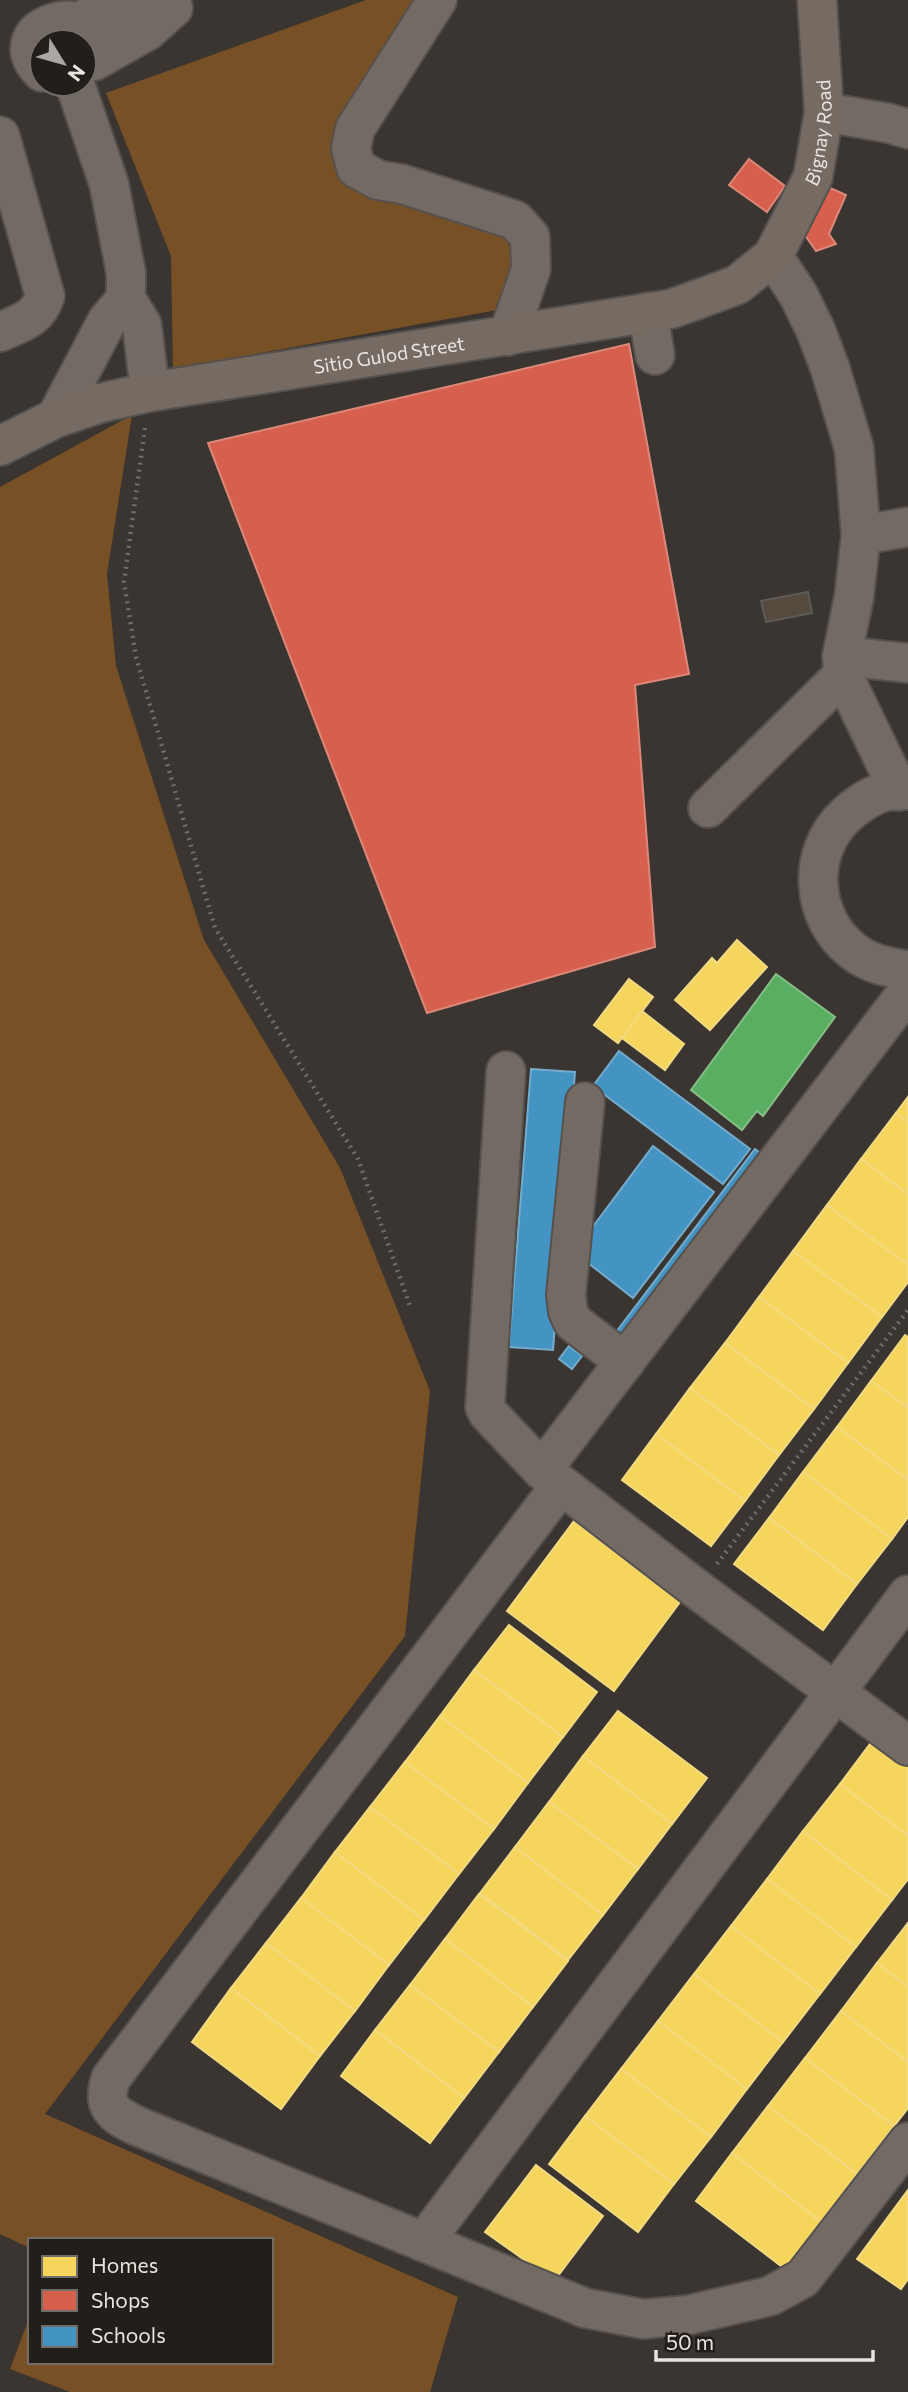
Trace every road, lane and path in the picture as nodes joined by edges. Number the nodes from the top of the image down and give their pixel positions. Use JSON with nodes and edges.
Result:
{"nodes":[{"id":1,"x":437,"y":0,"type":"edge"},
{"id":2,"x":817,"y":0,"type":"edge"},
{"id":3,"x":184,"y":4,"type":"edge"},
{"id":4,"x":88,"y":17,"type":"junction"},
{"id":5,"x":95,"y":28,"type":"edge"},
{"id":6,"x":21,"y":56,"type":"edge"},
{"id":7,"x":98,"y":63,"type":"edge"},
{"id":8,"x":90,"y":98,"type":"edge"},
{"id":9,"x":824,"y":112,"type":"junction"},
{"id":10,"x":908,"y":129,"type":"edge"},
{"id":11,"x":0,"y":136,"type":"edge"},
{"id":12,"x":7,"y":188,"type":"edge"},
{"id":13,"x":773,"y":256,"type":"junction"},
{"id":14,"x":126,"y":299,"type":"junction"},
{"id":15,"x":648,"y":312,"type":"junction"},
{"id":16,"x":0,"y":332,"type":"edge"},
{"id":17,"x":508,"y":336,"type":"junction"},
{"id":18,"x":655,"y":355,"type":"dead end"},
{"id":19,"x":150,"y":392,"type":"junction"},
{"id":20,"x":56,"y":418,"type":"junction"},
{"id":21,"x":0,"y":446,"type":"edge"},
{"id":22,"x":908,"y":527,"type":"edge"},
{"id":23,"x":861,"y":535,"type":"junction"},
{"id":24,"x":908,"y":663,"type":"edge"},
{"id":25,"x":842,"y":666,"type":"junction"},
{"id":26,"x":904,"y":791,"type":"edge"},
{"id":27,"x":708,"y":808,"type":"dead end"},
{"id":28,"x":906,"y":993,"type":"edge"},
{"id":29,"x":506,"y":1071,"type":"dead end"},
{"id":30,"x":585,"y":1102,"type":"dead end"},
{"id":31,"x":411,"y":1309,"type":"dead end"},
{"id":32,"x":908,"y":1310,"type":"edge"},
{"id":33,"x":625,"y":1362,"type":"junction"},
{"id":34,"x":551,"y":1477,"type":"junction"},
{"id":35,"x":698,"y":1590,"type":"junction"},
{"id":36,"x":908,"y":1595,"type":"edge"},
{"id":37,"x":836,"y":1692,"type":"junction"},
{"id":38,"x":908,"y":1746,"type":"edge"},
{"id":39,"x":908,"y":2142,"type":"edge"},
{"id":40,"x":424,"y":2242,"type":"junction"}],
"edges":[{"from":1,"to":17,"type":"street"},
{"from":2,"to":9,"type":"main road","name":"Bignay Road"},
{"from":3,"to":4,"type":"street"},
{"from":3,"to":7,"type":"street"},
{"from":4,"to":5,"type":"street"},
{"from":4,"to":6,"type":"street"},
{"from":8,"to":14,"type":"street"},
{"from":9,"to":10,"type":"street"},
{"from":9,"to":13,"type":"main road","name":"Bignay Road"},
{"from":11,"to":12,"type":"street"},
{"from":12,"to":16,"type":"street"},
{"from":13,"to":15,"type":"main road","name":"Sitio Gulod Street"},
{"from":13,"to":23,"type":"street"},
{"from":14,"to":19,"type":"street"},
{"from":14,"to":20,"type":"street"},
{"from":15,"to":17,"type":"main road","name":"Sitio Gulod Street"},
{"from":15,"to":18,"type":"street"},
{"from":17,"to":19,"type":"main road","name":"Sitio Gulod Street"},
{"from":19,"to":20,"type":"main road","name":"Sitio Gulod Street"},
{"from":19,"to":31,"type":"path"},
{"from":20,"to":21,"type":"main road","name":"Sitio Gulod Street"},
{"from":22,"to":23,"type":"street"},
{"from":23,"to":25,"type":"street"},
{"from":24,"to":25,"type":"street"},
{"from":25,"to":26,"type":"street"},
{"from":25,"to":27,"type":"street"},
{"from":26,"to":28,"type":"street"},
{"from":28,"to":33,"type":"street"},
{"from":29,"to":34,"type":"street"},
{"from":30,"to":33,"type":"street"},
{"from":32,"to":35,"type":"path"},
{"from":33,"to":34,"type":"street"},
{"from":34,"to":35,"type":"street"},
{"from":34,"to":40,"type":"street"},
{"from":35,"to":37,"type":"street"},
{"from":36,"to":37,"type":"street"},
{"from":37,"to":38,"type":"street"},
{"from":37,"to":40,"type":"street"},
{"from":39,"to":40,"type":"street"}]}
